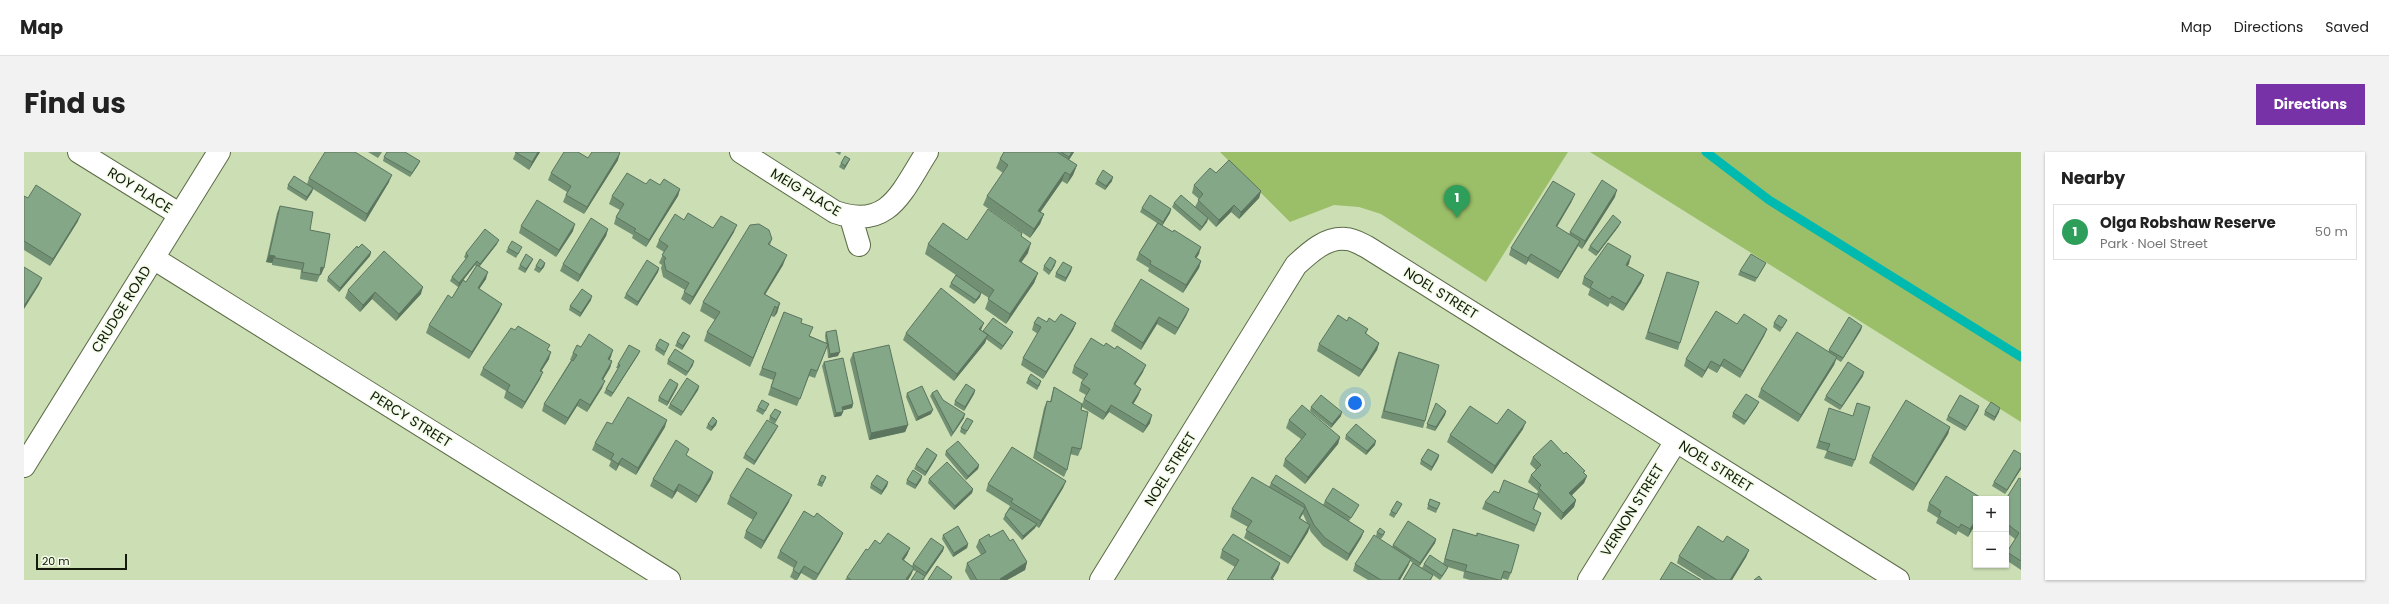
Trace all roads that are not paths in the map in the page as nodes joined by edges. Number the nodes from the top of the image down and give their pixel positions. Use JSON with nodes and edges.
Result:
{"nodes":[{"id":1,"x":80,"y":152,"type":"edge"},
{"id":2,"x":219,"y":152,"type":"edge"},
{"id":3,"x":741,"y":152,"type":"edge"},
{"id":4,"x":927,"y":152,"type":"edge"},
{"id":5,"x":179,"y":214,"type":"junction"},
{"id":6,"x":851,"y":218,"type":"junction"},
{"id":7,"x":859,"y":245,"type":"dead end"},
{"id":8,"x":152,"y":258,"type":"junction"},
{"id":9,"x":1676,"y":441,"type":"junction"},
{"id":10,"x":24,"y":466,"type":"edge"},
{"id":11,"x":669,"y":580,"type":"edge"},
{"id":12,"x":1101,"y":580,"type":"edge"},
{"id":13,"x":1589,"y":580,"type":"edge"},
{"id":14,"x":1898,"y":580,"type":"edge"}],
"edges":[{"from":1,"to":5,"type":"street","name":"ROY PLACE"},
{"from":2,"to":5,"type":"street","name":"CRUDGE ROAD"},
{"from":3,"to":6,"type":"street","name":"MEIG PLACE"},
{"from":4,"to":6,"type":"street","name":"MEIG PLACE"},
{"from":5,"to":8,"type":"street","name":"CRUDGE ROAD"},
{"from":6,"to":7,"type":"street","name":"MEIG PLACE"},
{"from":8,"to":10,"type":"street","name":"CRUDGE ROAD"},
{"from":8,"to":11,"type":"street","name":"PERCY STREET"},
{"from":9,"to":12,"type":"street","name":"NOEL STREET"},
{"from":9,"to":13,"type":"street","name":"VERNON STREET"},
{"from":9,"to":14,"type":"street","name":"NOEL STREET"}]}
